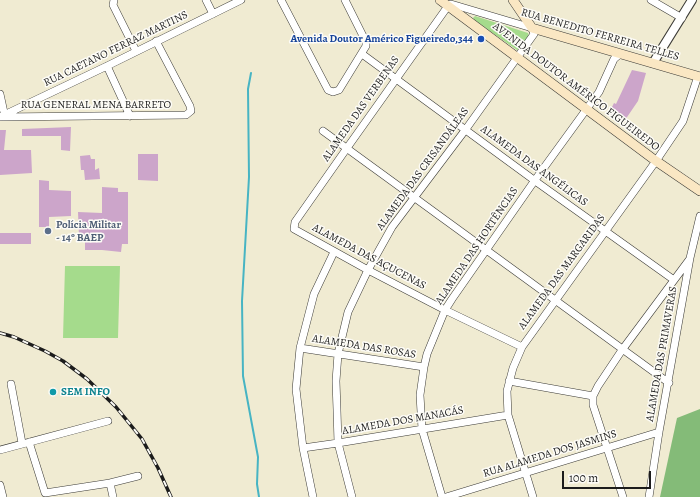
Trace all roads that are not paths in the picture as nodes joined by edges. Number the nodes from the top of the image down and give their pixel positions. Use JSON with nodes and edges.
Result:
{"nodes":[{"id":1,"x":206,"y":0,"type":"edge"},
{"id":2,"x":241,"y":0,"type":"edge"},
{"id":3,"x":281,"y":0,"type":"edge"},
{"id":4,"x":345,"y":0,"type":"edge"},
{"id":5,"x":440,"y":0,"type":"edge"},
{"id":6,"x":513,"y":0,"type":"edge"},
{"id":7,"x":651,"y":0,"type":"edge"},
{"id":8,"x":692,"y":0,"type":"edge"},
{"id":9,"x":114,"y":1,"type":"edge"},
{"id":10,"x":448,"y":6,"type":"junction"},
{"id":11,"x":213,"y":14,"type":"junction"},
{"id":12,"x":682,"y":18,"type":"junction"},
{"id":13,"x":532,"y":28,"type":"junction"},
{"id":14,"x":156,"y":41,"type":"junction"},
{"id":15,"x":136,"y":51,"type":"junction"},
{"id":16,"x":362,"y":54,"type":"junction"},
{"id":17,"x":620,"y":54,"type":"junction"},
{"id":18,"x":517,"y":58,"type":"junction"},
{"id":19,"x":653,"y":63,"type":"junction"},
{"id":20,"x":107,"y":66,"type":"junction"},
{"id":21,"x":699,"y":76,"type":"edge"},
{"id":22,"x":396,"y":78,"type":"junction"},
{"id":23,"x":0,"y":94,"type":"edge"},
{"id":24,"x":587,"y":109,"type":"junction"},
{"id":25,"x":2,"y":116,"type":"edge"},
{"id":26,"x":130,"y":116,"type":"junction"},
{"id":27,"x":466,"y":129,"type":"junction"},
{"id":28,"x":322,"y":131,"type":"dead end"},
{"id":29,"x":347,"y":148,"type":"junction"},
{"id":30,"x":656,"y":161,"type":"junction"},
{"id":31,"x":535,"y":180,"type":"junction"},
{"id":32,"x":700,"y":191,"type":"edge"},
{"id":33,"x":415,"y":197,"type":"junction"},
{"id":34,"x":700,"y":216,"type":"edge"},
{"id":35,"x":294,"y":226,"type":"joint"},
{"id":36,"x":605,"y":231,"type":"junction"},
{"id":37,"x":486,"y":250,"type":"junction"},
{"id":38,"x":334,"y":252,"type":"junction"},
{"id":39,"x":368,"y":270,"type":"junction"},
{"id":40,"x":684,"y":273,"type":"junction"},
{"id":41,"x":674,"y":280,"type":"junction"},
{"id":42,"x":555,"y":300,"type":"junction"},
{"id":43,"x":445,"y":310,"type":"junction"},
{"id":44,"x":522,"y":347,"type":"junction"},
{"id":45,"x":300,"y":348,"type":"junction"},
{"id":46,"x":622,"y":350,"type":"junction"},
{"id":47,"x":338,"y":354,"type":"junction"},
{"id":48,"x":424,"y":367,"type":"junction"},
{"id":49,"x":509,"y":380,"type":"junction"},
{"id":50,"x":668,"y":383,"type":"junction"},
{"id":51,"x":11,"y":384,"type":"dead end"},
{"id":52,"x":594,"y":396,"type":"junction"},
{"id":53,"x":508,"y":415,"type":"junction"},
{"id":54,"x":108,"y":421,"type":"dead end"},
{"id":55,"x":422,"y":429,"type":"junction"},
{"id":56,"x":659,"y":432,"type":"junction"},
{"id":57,"x":26,"y":443,"type":"junction"},
{"id":58,"x":338,"y":443,"type":"junction"},
{"id":59,"x":608,"y":447,"type":"junction"},
{"id":60,"x":303,"y":448,"type":"junction"},
{"id":61,"x":0,"y":450,"type":"edge"},
{"id":62,"x":525,"y":473,"type":"junction"},
{"id":63,"x":138,"y":476,"type":"dead end"},
{"id":64,"x":110,"y":483,"type":"junction"},
{"id":65,"x":0,"y":485,"type":"edge"},
{"id":66,"x":3,"y":497,"type":"edge"},
{"id":67,"x":113,"y":497,"type":"edge"},
{"id":68,"x":313,"y":497,"type":"edge"},
{"id":69,"x":352,"y":497,"type":"edge"},
{"id":70,"x":442,"y":497,"type":"edge"},
{"id":71,"x":446,"y":497,"type":"edge"},
{"id":72,"x":533,"y":497,"type":"edge"},
{"id":73,"x":623,"y":497,"type":"edge"},
{"id":74,"x":649,"y":497,"type":"edge"}],
"edges":[{"from":1,"to":11,"type":"street"},
{"from":2,"to":11,"type":"street","name":"RUA CAETANO FERRAZ MARTINS"},
{"from":3,"to":16,"type":"street"},
{"from":4,"to":16,"type":"street"},
{"from":5,"to":10,"type":"main road","name":"AVENIDA DOUTOR AMÉRICO FIGUEIREDO"},
{"from":6,"to":13,"type":"main road"},
{"from":7,"to":12,"type":"street"},
{"from":8,"to":12,"type":"street"},
{"from":9,"to":15,"type":"street"},
{"from":10,"to":13,"type":"street","name":"RUA BENEDITO FERREIRA TELLES"},
{"from":10,"to":18,"type":"main road","name":"AVENIDA DOUTOR AMÉRICO FIGUEIREDO"},
{"from":10,"to":22,"type":"street","name":"ALAMEDA DAS VERBENAS"},
{"from":11,"to":14,"type":"street","name":"RUA CAETANO FERRAZ MARTINS"},
{"from":12,"to":19,"type":"street"},
{"from":13,"to":17,"type":"main road","name":"RUA BENEDITO FERREIRA TELLES"},
{"from":13,"to":18,"type":"street","name":"ALAMEDA DAS CRISANDÁLEAS"},
{"from":14,"to":15,"type":"street","name":"RUA CAETANO FERRAZ MARTINS"},
{"from":14,"to":26,"type":"street","name":"RUA GENERAL MENA BARRETO"},
{"from":15,"to":20,"type":"street","name":"RUA CAETANO FERRAZ MARTINS"},
{"from":16,"to":22,"type":"street","name":"ALAMEDA DAS ANGÉLICAS"},
{"from":17,"to":19,"type":"main road","name":"RUA BENEDITO FERREIRA TELLES"},
{"from":17,"to":24,"type":"street","name":"ALAMEDA DAS HORTÊNCIAS"},
{"from":18,"to":24,"type":"main road","name":"AVENIDA DOUTOR AMÉRICO FIGUEIREDO"},
{"from":18,"to":27,"type":"street","name":"ALAMEDA DAS CRISANDÁLEAS"},
{"from":19,"to":21,"type":"main road","name":"RUA BENEDITO FERREIRA TELLES"},
{"from":20,"to":25,"type":"street","name":"RUA CAETANO FERRAZ MARTINS"},
{"from":20,"to":26,"type":"street"},
{"from":21,"to":30,"type":"street","name":"ALAMEDA DAS MARGARIDAS"},
{"from":22,"to":27,"type":"street","name":"ALAMEDA DAS ANGÉLICAS"},
{"from":22,"to":29,"type":"street","name":"ALAMEDA DAS VERBENAS"},
{"from":23,"to":25,"type":"street"},
{"from":24,"to":30,"type":"main road","name":"AVENIDA DOUTOR AMÉRICO FIGUEIREDO"},
{"from":24,"to":31,"type":"street","name":"ALAMEDA DAS HORTÊNCIAS"},
{"from":25,"to":26,"type":"street","name":"RUA GENERAL MENA BARRETO"},
{"from":27,"to":31,"type":"street","name":"ALAMEDA DAS ANGÉLICAS"},
{"from":27,"to":33,"type":"street","name":"ALAMEDA DAS CRISANDÁLEAS"},
{"from":28,"to":29,"type":"street"},
{"from":29,"to":33,"type":"street"},
{"from":29,"to":35,"type":"street","name":"ALAMEDA DAS VERBENAS"},
{"from":30,"to":32,"type":"main road","name":"AVENIDA DOUTOR AMÉRICO FIGUEIREDO"},
{"from":30,"to":36,"type":"street","name":"ALAMEDA DAS MARGARIDAS"},
{"from":31,"to":36,"type":"street","name":"ALAMEDA DAS ANGÉLICAS"},
{"from":31,"to":37,"type":"street","name":"ALAMEDA DAS HORTÊNCIAS"},
{"from":33,"to":37,"type":"street"},
{"from":33,"to":39,"type":"street","name":"ALAMEDA DAS CRISANDÁLEAS"},
{"from":34,"to":40,"type":"street","name":"ALAMEDA DAS PRIMAVERAS"},
{"from":35,"to":38,"type":"street","name":"ALAMEDA DAS AÇUCENAS"},
{"from":36,"to":41,"type":"street","name":"ALAMEDA DAS ANGÉLICAS"},
{"from":36,"to":42,"type":"street","name":"ALAMEDA DAS MARGARIDAS"},
{"from":37,"to":42,"type":"street"},
{"from":37,"to":43,"type":"street","name":"ALAMEDA DAS HORTÊNCIAS"},
{"from":38,"to":39,"type":"street","name":"ALAMEDA DAS AÇUCENAS"},
{"from":38,"to":45,"type":"street"},
{"from":39,"to":43,"type":"street","name":"ALAMEDA DAS AÇUCENAS"},
{"from":39,"to":47,"type":"street","name":"ALAMEDA DAS CRISANDÁLEAS"},
{"from":40,"to":41,"type":"street"},
{"from":40,"to":50,"type":"street","name":"ALAMEDA DAS PRIMAVERAS"},
{"from":41,"to":46,"type":"street"},
{"from":42,"to":44,"type":"street","name":"ALAMEDA DAS MARGARIDAS"},
{"from":42,"to":46,"type":"street"},
{"from":43,"to":44,"type":"street","name":"ALAMEDA DAS AÇUCENAS"},
{"from":43,"to":48,"type":"street","name":"ALAMEDA DAS HORTÊNCIAS"},
{"from":44,"to":49,"type":"street","name":"ALAMEDA DAS MARGARIDAS"},
{"from":45,"to":47,"type":"street","name":"ALAMEDA DAS ROSAS"},
{"from":45,"to":60,"type":"street"},
{"from":46,"to":50,"type":"street"},
{"from":46,"to":52,"type":"street"},
{"from":47,"to":48,"type":"street","name":"ALAMEDA DAS ROSAS"},
{"from":47,"to":58,"type":"street","name":"ALAMEDA DAS CRISANDÁLEAS"},
{"from":48,"to":55,"type":"street","name":"ALAMEDA DAS HORTÊNCIAS"},
{"from":49,"to":52,"type":"street"},
{"from":49,"to":53,"type":"street","name":"ALAMEDA DAS MARGARIDAS"},
{"from":50,"to":56,"type":"street","name":"ALAMEDA DAS PRIMAVERAS"},
{"from":51,"to":57,"type":"street"},
{"from":52,"to":59,"type":"street"},
{"from":53,"to":55,"type":"street","name":"ALAMEDA DOS MANACÁS"},
{"from":53,"to":62,"type":"street","name":"ALAMEDA DAS MARGARIDAS"},
{"from":54,"to":57,"type":"street"},
{"from":55,"to":58,"type":"street","name":"ALAMEDA DOS MANACÁS"},
{"from":55,"to":70,"type":"street","name":"ALAMEDA DAS HORTÊNCIAS"},
{"from":56,"to":59,"type":"street","name":"RUA ALAMEDA DOS JASMINS"},
{"from":56,"to":74,"type":"street","name":"ALAMEDA DAS PRIMAVERAS"},
{"from":57,"to":61,"type":"street"},
{"from":57,"to":64,"type":"street"},
{"from":58,"to":60,"type":"street","name":"ALAMEDA DOS MANACÁS"},
{"from":58,"to":69,"type":"street","name":"ALAMEDA DAS CRISANDÁLEAS"},
{"from":59,"to":62,"type":"street","name":"RUA ALAMEDA DOS JASMINS"},
{"from":59,"to":73,"type":"street"},
{"from":60,"to":68,"type":"street"},
{"from":62,"to":71,"type":"street","name":"RUA ALAMEDA DOS JASMINS"},
{"from":62,"to":72,"type":"street","name":"ALAMEDA DAS MARGARIDAS"},
{"from":63,"to":64,"type":"street"},
{"from":64,"to":67,"type":"street"},
{"from":65,"to":66,"type":"street"}]}
